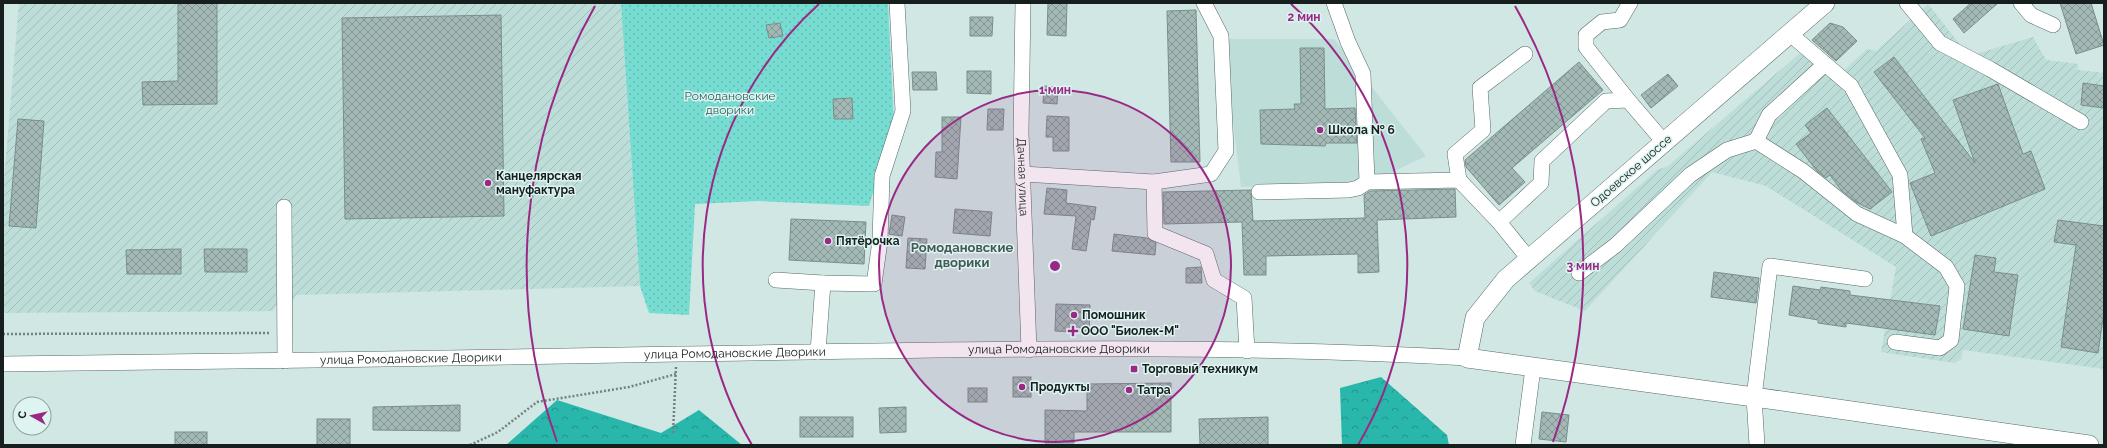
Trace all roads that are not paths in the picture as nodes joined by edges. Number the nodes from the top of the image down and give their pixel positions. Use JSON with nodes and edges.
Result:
{"nodes":[{"id":1,"x":897,"y":3,"type":"edge"},
{"id":2,"x":1023,"y":3,"type":"edge"},
{"id":3,"x":1204,"y":3,"type":"edge"},
{"id":4,"x":1334,"y":3,"type":"edge"},
{"id":5,"x":1630,"y":3,"type":"edge"},
{"id":6,"x":1825,"y":3,"type":"edge"},
{"id":7,"x":1907,"y":3,"type":"edge"},
{"id":8,"x":2021,"y":3,"type":"edge"},
{"id":9,"x":2053,"y":25,"type":"dead end"},
{"id":10,"x":1790,"y":34,"type":"junction"},
{"id":11,"x":1525,"y":54,"type":"dead end"},
{"id":12,"x":1825,"y":64,"type":"junction"},
{"id":13,"x":1628,"y":100,"type":"junction"},
{"id":14,"x":2082,"y":122,"type":"dead end"},
{"id":15,"x":1664,"y":142,"type":"junction"},
{"id":16,"x":1756,"y":142,"type":"junction"},
{"id":17,"x":1023,"y":174,"type":"junction"},
{"id":18,"x":1459,"y":180,"type":"junction"},
{"id":19,"x":1154,"y":182,"type":"junction"},
{"id":20,"x":1367,"y":182,"type":"junction"},
{"id":21,"x":1259,"y":192,"type":"dead end"},
{"id":22,"x":284,"y":207,"type":"dead end"},
{"id":23,"x":1499,"y":222,"type":"junction"},
{"id":24,"x":1905,"y":236,"type":"junction"},
{"id":25,"x":1529,"y":259,"type":"junction"},
{"id":26,"x":1579,"y":273,"type":"dead end"},
{"id":27,"x":1865,"y":279,"type":"dead end"},
{"id":28,"x":776,"y":280,"type":"dead end"},
{"id":29,"x":823,"y":283,"type":"junction"},
{"id":30,"x":1895,"y":342,"type":"dead end"},
{"id":31,"x":1029,"y":350,"type":"junction"},
{"id":32,"x":1248,"y":351,"type":"junction"},
{"id":33,"x":818,"y":352,"type":"junction"},
{"id":34,"x":1467,"y":358,"type":"junction"},
{"id":35,"x":285,"y":362,"type":"junction"},
{"id":36,"x":3,"y":364,"type":"edge"},
{"id":37,"x":1533,"y":368,"type":"junction"},
{"id":38,"x":1754,"y":397,"type":"junction"},
{"id":39,"x":1523,"y":445,"type":"edge"},
{"id":40,"x":1757,"y":445,"type":"edge"},
{"id":41,"x":2089,"y":445,"type":"edge"}],
"edges":[{"from":1,"to":29,"type":"street"},
{"from":2,"to":17,"type":"street","name":"Дачная улица"},
{"from":3,"to":19,"type":"street"},
{"from":4,"to":20,"type":"street"},
{"from":5,"to":13,"type":"street"},
{"from":6,"to":10,"type":"main road","name":"Одоевское шоссе"},
{"from":7,"to":14,"type":"street"},
{"from":8,"to":9,"type":"street"},
{"from":10,"to":12,"type":"street"},
{"from":10,"to":15,"type":"main road","name":"Одоевское шоссе"},
{"from":11,"to":18,"type":"street"},
{"from":12,"to":16,"type":"street"},
{"from":12,"to":24,"type":"street"},
{"from":13,"to":15,"type":"street"},
{"from":13,"to":23,"type":"street"},
{"from":15,"to":25,"type":"main road","name":"Одоевское шоссе"},
{"from":16,"to":24,"type":"street"},
{"from":16,"to":26,"type":"street"},
{"from":17,"to":19,"type":"street"},
{"from":17,"to":31,"type":"street","name":"Дачная улица"},
{"from":18,"to":20,"type":"street"},
{"from":18,"to":23,"type":"street"},
{"from":19,"to":32,"type":"street"},
{"from":20,"to":21,"type":"street"},
{"from":22,"to":35,"type":"street"},
{"from":23,"to":25,"type":"street"},
{"from":24,"to":30,"type":"street"},
{"from":25,"to":34,"type":"main road","name":"Одоевское шоссе"},
{"from":27,"to":38,"type":"street"},
{"from":28,"to":29,"type":"street"},
{"from":29,"to":33,"type":"street"},
{"from":31,"to":32,"type":"street","name":"улица Ромодановские Дворики"},
{"from":31,"to":33,"type":"street","name":"улица Ромодановские Дворики"},
{"from":32,"to":34,"type":"street","name":"улица Ромодановские Дворики"},
{"from":33,"to":35,"type":"street","name":"улица Ромодановские Дворики"},
{"from":34,"to":37,"type":"main road"},
{"from":35,"to":36,"type":"street","name":"улица Ромодановские Дворики"},
{"from":37,"to":38,"type":"main road"},
{"from":37,"to":39,"type":"street"},
{"from":38,"to":40,"type":"street"},
{"from":38,"to":41,"type":"main road"}]}
